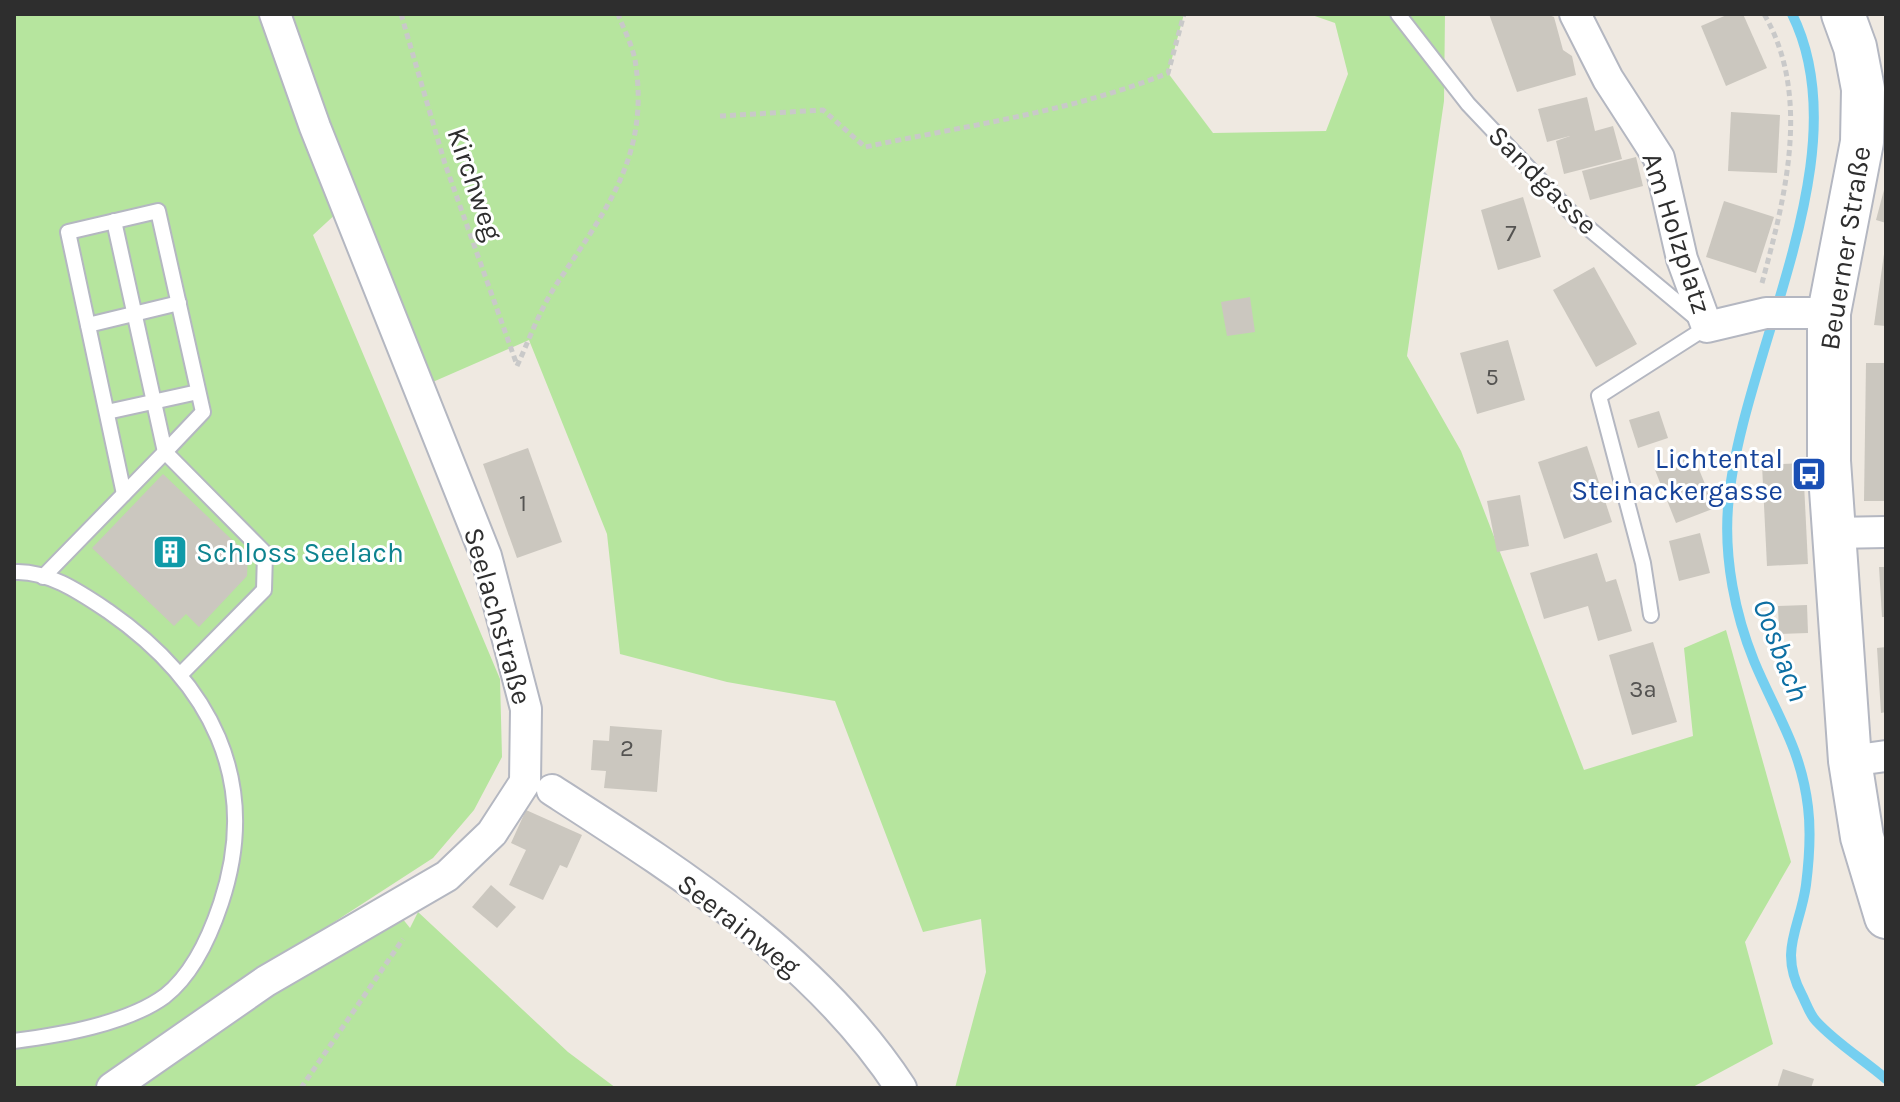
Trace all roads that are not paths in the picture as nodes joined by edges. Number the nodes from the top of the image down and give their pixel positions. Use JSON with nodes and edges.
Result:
{"nodes":[{"id":1,"x":275,"y":14,"type":"edge"},
{"id":2,"x":1398,"y":14,"type":"edge"},
{"id":3,"x":1575,"y":14,"type":"edge"},
{"id":4,"x":1843,"y":14,"type":"edge"},
{"id":5,"x":114,"y":221,"type":"junction"},
{"id":6,"x":179,"y":303,"type":"junction"},
{"id":7,"x":1797,"y":313,"type":"junction"},
{"id":8,"x":134,"y":314,"type":"junction"},
{"id":9,"x":88,"y":325,"type":"junction"},
{"id":10,"x":1707,"y":327,"type":"junction"},
{"id":11,"x":198,"y":392,"type":"junction"},
{"id":12,"x":153,"y":402,"type":"junction"},
{"id":13,"x":107,"y":412,"type":"junction"},
{"id":14,"x":165,"y":452,"type":"junction"},
{"id":15,"x":124,"y":494,"type":"junction"},
{"id":16,"x":1886,"y":532,"type":"edge"},
{"id":17,"x":1833,"y":533,"type":"junction"},
{"id":18,"x":14,"y":572,"type":"edge"},
{"id":19,"x":43,"y":577,"type":"junction"},
{"id":20,"x":1651,"y":615,"type":"dead end"},
{"id":21,"x":180,"y":675,"type":"junction"},
{"id":22,"x":1868,"y":758,"type":"edge"},
{"id":23,"x":552,"y":790,"type":"dead end"},
{"id":24,"x":1886,"y":917,"type":"edge"},
{"id":25,"x":14,"y":1041,"type":"edge"},
{"id":26,"x":112,"y":1088,"type":"edge"},
{"id":27,"x":901,"y":1088,"type":"edge"}],
"edges":[{"from":1,"to":26,"type":"street","name":"Seelachstraße"},
{"from":2,"to":10,"type":"lane","name":"Sandgasse"},
{"from":3,"to":10,"type":"street","name":"Am Holzplatz"},
{"from":4,"to":7,"type":"main road","name":"Beuerner Straße"},
{"from":5,"to":6,"type":"lane"},
{"from":5,"to":8,"type":"lane"},
{"from":5,"to":9,"type":"lane"},
{"from":6,"to":8,"type":"lane"},
{"from":6,"to":11,"type":"lane"},
{"from":7,"to":10,"type":"street"},
{"from":7,"to":17,"type":"main road","name":"Beuerner Straße"},
{"from":8,"to":9,"type":"lane"},
{"from":8,"to":12,"type":"lane"},
{"from":9,"to":13,"type":"lane"},
{"from":10,"to":20,"type":"lane"},
{"from":11,"to":12,"type":"lane"},
{"from":11,"to":14,"type":"lane"},
{"from":12,"to":13,"type":"lane"},
{"from":12,"to":14,"type":"lane"},
{"from":13,"to":15,"type":"lane"},
{"from":14,"to":15,"type":"lane"},
{"from":14,"to":21,"type":"lane"},
{"from":15,"to":19,"type":"lane"},
{"from":16,"to":17,"type":"street"},
{"from":17,"to":22,"type":"main road","name":"Beuerner Straße"},
{"from":18,"to":19,"type":"lane"},
{"from":19,"to":21,"type":"lane"},
{"from":21,"to":25,"type":"lane"},
{"from":22,"to":24,"type":"main road","name":"Beuerner Straße"},
{"from":23,"to":27,"type":"street","name":"Seerainweg"}]}
